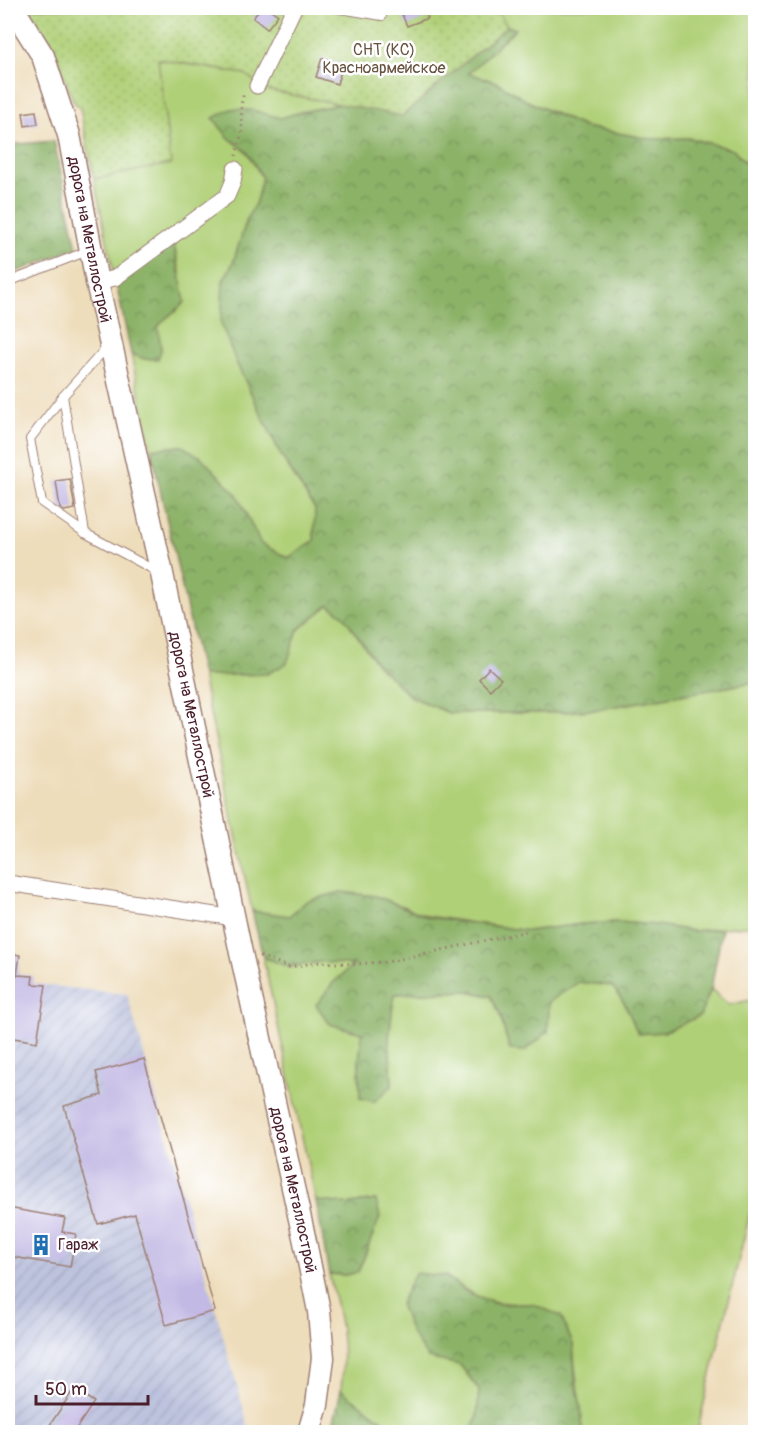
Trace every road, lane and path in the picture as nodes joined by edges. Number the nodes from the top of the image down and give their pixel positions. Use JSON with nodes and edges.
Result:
{"nodes":[{"id":1,"x":13,"y":8,"type":"edge"},
{"id":2,"x":294,"y":8,"type":"edge"},
{"id":3,"x":335,"y":8,"type":"edge"},
{"id":4,"x":382,"y":16,"type":"dead end"},
{"id":5,"x":256,"y":86,"type":"joint"},
{"id":6,"x":235,"y":169,"type":"joint"},
{"id":7,"x":91,"y":250,"type":"junction"},
{"id":8,"x":8,"y":282,"type":"edge"},
{"id":9,"x":97,"y":282,"type":"junction"},
{"id":10,"x":110,"y":344,"type":"junction"},
{"id":11,"x":63,"y":396,"type":"junction"},
{"id":12,"x":85,"y":533,"type":"junction"},
{"id":13,"x":162,"y":574,"type":"junction"},
{"id":14,"x":8,"y":883,"type":"edge"},
{"id":15,"x":234,"y":918,"type":"junction"},
{"id":16,"x":528,"y":932,"type":"dead end"},
{"id":17,"x":263,"y":957,"type":"dead end"},
{"id":18,"x":309,"y":1432,"type":"edge"}],
"edges":[{"from":1,"to":7,"type":"street","name":"дорога на Металлострой"},
{"from":2,"to":5,"type":"street"},
{"from":3,"to":4,"type":"lane"},
{"from":5,"to":6,"type":"path"},
{"from":6,"to":9,"type":"street"},
{"from":7,"to":8,"type":"lane"},
{"from":7,"to":9,"type":"street","name":"дорога на Металлострой"},
{"from":9,"to":10,"type":"street","name":"дорога на Металлострой"},
{"from":10,"to":11,"type":"lane"},
{"from":10,"to":13,"type":"street","name":"дорога на Металлострой"},
{"from":11,"to":12,"type":"lane"},
{"from":11,"to":12,"type":"lane"},
{"from":12,"to":13,"type":"lane"},
{"from":13,"to":15,"type":"street","name":"дорога на Металлострой"},
{"from":14,"to":15,"type":"street"},
{"from":15,"to":18,"type":"street","name":"дорога на Металлострой"},
{"from":16,"to":17,"type":"path"}]}
